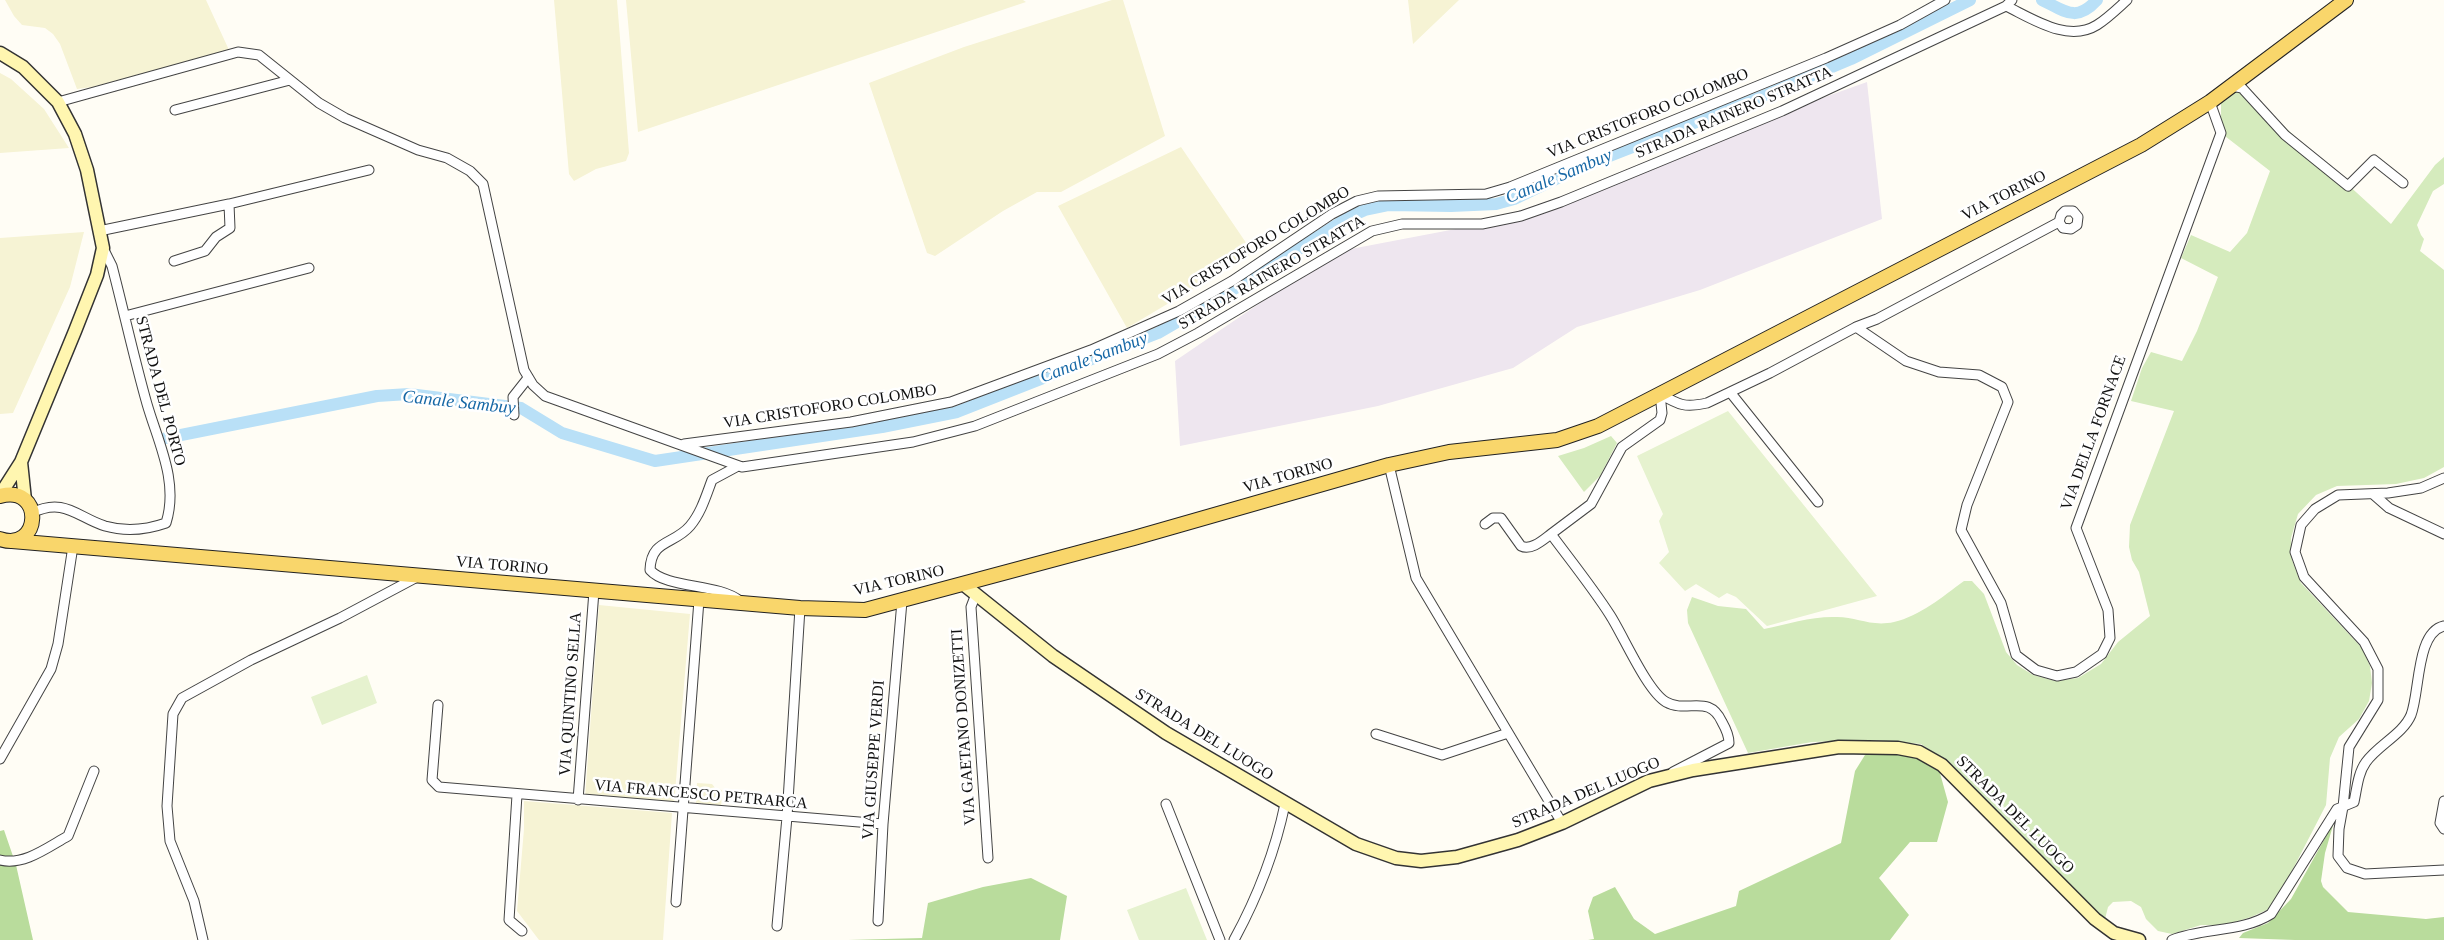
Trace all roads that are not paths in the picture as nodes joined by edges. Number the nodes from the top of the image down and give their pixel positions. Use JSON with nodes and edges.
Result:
{"nodes":[{"id":1,"x":1945,"y":0,"type":"edge"},
{"id":2,"x":2127,"y":0,"type":"edge"},
{"id":3,"x":2346,"y":0,"type":"edge"},
{"id":4,"x":2009,"y":3,"type":"edge"},
{"id":5,"x":0,"y":53,"type":"edge"},
{"id":6,"x":290,"y":80,"type":"junction"},
{"id":7,"x":2231,"y":86,"type":"junction"},
{"id":8,"x":58,"y":102,"type":"junction"},
{"id":9,"x":2210,"y":102,"type":"junction"},
{"id":10,"x":175,"y":110,"type":"dead end"},
{"id":11,"x":369,"y":170,"type":"dead end"},
{"id":12,"x":2403,"y":183,"type":"dead end"},
{"id":13,"x":229,"y":204,"type":"junction"},
{"id":14,"x":2059,"y":222,"type":"dead end"},
{"id":15,"x":99,"y":231,"type":"junction"},
{"id":16,"x":103,"y":248,"type":"junction"},
{"id":17,"x":174,"y":261,"type":"dead end"},
{"id":18,"x":309,"y":268,"type":"dead end"},
{"id":19,"x":125,"y":316,"type":"junction"},
{"id":20,"x":1856,"y":327,"type":"junction"},
{"id":21,"x":528,"y":378,"type":"junction"},
{"id":22,"x":1730,"y":392,"type":"junction"},
{"id":23,"x":1660,"y":394,"type":"junction"},
{"id":24,"x":514,"y":415,"type":"dead end"},
{"id":25,"x":681,"y":445,"type":"junction"},
{"id":26,"x":21,"y":462,"type":"junction"},
{"id":27,"x":1389,"y":465,"type":"junction"},
{"id":28,"x":738,"y":466,"type":"junction"},
{"id":29,"x":2444,"y":478,"type":"edge"},
{"id":30,"x":2373,"y":494,"type":"junction"},
{"id":31,"x":0,"y":495,"type":"edge"},
{"id":32,"x":25,"y":500,"type":"junction"},
{"id":33,"x":1818,"y":502,"type":"dead end"},
{"id":34,"x":32,"y":513,"type":"junction"},
{"id":35,"x":1485,"y":524,"type":"dead end"},
{"id":36,"x":30,"y":528,"type":"junction"},
{"id":37,"x":1551,"y":534,"type":"junction"},
{"id":38,"x":2444,"y":534,"type":"edge"},
{"id":39,"x":6,"y":540,"type":"edge"},
{"id":40,"x":66,"y":546,"type":"junction"},
{"id":41,"x":420,"y":576,"type":"junction"},
{"id":42,"x":963,"y":584,"type":"junction"},
{"id":43,"x":594,"y":591,"type":"junction"},
{"id":44,"x":976,"y":594,"type":"junction"},
{"id":45,"x":699,"y":600,"type":"junction"},
{"id":46,"x":902,"y":601,"type":"junction"},
{"id":47,"x":744,"y":604,"type":"junction"},
{"id":48,"x":800,"y":608,"type":"junction"},
{"id":49,"x":2444,"y":626,"type":"edge"},
{"id":50,"x":438,"y":705,"type":"dead end"},
{"id":51,"x":1508,"y":733,"type":"junction"},
{"id":52,"x":1376,"y":734,"type":"dead end"},
{"id":53,"x":0,"y":759,"type":"edge"},
{"id":54,"x":94,"y":772,"type":"dead end"},
{"id":55,"x":1666,"y":776,"type":"junction"},
{"id":56,"x":517,"y":794,"type":"junction"},
{"id":57,"x":578,"y":800,"type":"junction"},
{"id":58,"x":2444,"y":801,"type":"edge"},
{"id":59,"x":1166,"y":804,"type":"dead end"},
{"id":60,"x":1285,"y":804,"type":"junction"},
{"id":61,"x":2343,"y":807,"type":"junction"},
{"id":62,"x":684,"y":808,"type":"junction"},
{"id":63,"x":787,"y":817,"type":"junction"},
{"id":64,"x":1562,"y":823,"type":"junction"},
{"id":65,"x":883,"y":824,"type":"junction"},
{"id":66,"x":2444,"y":829,"type":"edge"},
{"id":67,"x":988,"y":858,"type":"dead end"},
{"id":68,"x":0,"y":860,"type":"edge"},
{"id":69,"x":2444,"y":870,"type":"edge"},
{"id":70,"x":676,"y":902,"type":"dead end"},
{"id":71,"x":878,"y":922,"type":"dead end"},
{"id":72,"x":777,"y":926,"type":"dead end"},
{"id":73,"x":522,"y":932,"type":"dead end"},
{"id":74,"x":202,"y":940,"type":"edge"},
{"id":75,"x":1220,"y":940,"type":"edge"},
{"id":76,"x":1234,"y":940,"type":"edge"},
{"id":77,"x":2139,"y":940,"type":"edge"},
{"id":78,"x":2172,"y":940,"type":"edge"}],
"edges":[{"from":1,"to":25,"type":"street","name":"VIA CRISTOFORO COLOMBO"},
{"from":2,"to":4,"type":"street","name":"STRADA RAINERO STRATTA"},
{"from":3,"to":7,"type":"main road","name":"VIA TORINO"},
{"from":4,"to":28,"type":"street","name":"STRADA RAINERO STRATTA"},
{"from":5,"to":8,"type":"street"},
{"from":6,"to":8,"type":"street","name":"VIA CRISTOFORO COLOMBO"},
{"from":6,"to":10,"type":"street"},
{"from":6,"to":21,"type":"street","name":"VIA CRISTOFORO COLOMBO"},
{"from":7,"to":9,"type":"main road","name":"VIA TORINO"},
{"from":7,"to":12,"type":"street"},
{"from":8,"to":15,"type":"street"},
{"from":9,"to":20,"type":"street","name":"VIA DELLA FORNACE"},
{"from":9,"to":23,"type":"main road","name":"VIA TORINO"},
{"from":11,"to":13,"type":"street"},
{"from":13,"to":15,"type":"street"},
{"from":13,"to":17,"type":"street"},
{"from":14,"to":20,"type":"street"},
{"from":15,"to":16,"type":"street"},
{"from":16,"to":19,"type":"street","name":"STRADA DEL PORTO"},
{"from":16,"to":26,"type":"street"},
{"from":18,"to":19,"type":"street"},
{"from":19,"to":34,"type":"street","name":"STRADA DEL PORTO"},
{"from":20,"to":22,"type":"street"},
{"from":21,"to":24,"type":"street"},
{"from":21,"to":25,"type":"street","name":"VIA CRISTOFORO COLOMBO"},
{"from":22,"to":23,"type":"street"},
{"from":22,"to":33,"type":"street"},
{"from":23,"to":27,"type":"main road","name":"VIA TORINO"},
{"from":23,"to":37,"type":"street"},
{"from":25,"to":28,"type":"street","name":"VIA CRISTOFORO COLOMBO"},
{"from":26,"to":31,"type":"street"},
{"from":26,"to":32,"type":"street"},
{"from":27,"to":42,"type":"main road","name":"VIA TORINO"},
{"from":27,"to":51,"type":"street"},
{"from":28,"to":47,"type":"street"},
{"from":29,"to":30,"type":"street"},
{"from":30,"to":38,"type":"street"},
{"from":30,"to":61,"type":"street"},
{"from":31,"to":32,"type":"main road"},
{"from":32,"to":34,"type":"main road"},
{"from":34,"to":36,"type":"main road"},
{"from":35,"to":37,"type":"street"},
{"from":36,"to":39,"type":"main road"},
{"from":36,"to":40,"type":"main road"},
{"from":37,"to":55,"type":"street"},
{"from":39,"to":40,"type":"main road","name":"VIA TORINO"},
{"from":40,"to":41,"type":"main road","name":"VIA TORINO"},
{"from":40,"to":53,"type":"street"},
{"from":41,"to":43,"type":"main road","name":"VIA TORINO"},
{"from":41,"to":74,"type":"street"},
{"from":42,"to":44,"type":"street","name":"STRADA DEL LUOGO"},
{"from":42,"to":46,"type":"main road","name":"VIA TORINO"},
{"from":43,"to":45,"type":"main road","name":"VIA TORINO"},
{"from":43,"to":57,"type":"street","name":"VIA QUINTINO SELLA"},
{"from":44,"to":60,"type":"street","name":"STRADA DEL LUOGO"},
{"from":44,"to":67,"type":"street","name":"VIA GAETANO DONIZETTI"},
{"from":45,"to":47,"type":"main road","name":"VIA TORINO"},
{"from":45,"to":62,"type":"street"},
{"from":46,"to":48,"type":"main road","name":"VIA TORINO"},
{"from":46,"to":65,"type":"street","name":"VIA GIUSEPPE VERDI"},
{"from":47,"to":48,"type":"main road","name":"VIA TORINO"},
{"from":48,"to":63,"type":"street"},
{"from":49,"to":61,"type":"street"},
{"from":50,"to":56,"type":"street","name":"VIA FRANCESCO PETRARCA"},
{"from":51,"to":52,"type":"street"},
{"from":51,"to":64,"type":"street"},
{"from":54,"to":68,"type":"street"},
{"from":55,"to":64,"type":"street","name":"STRADA DEL LUOGO"},
{"from":55,"to":77,"type":"street","name":"STRADA DEL LUOGO"},
{"from":56,"to":57,"type":"street","name":"VIA FRANCESCO PETRARCA"},
{"from":56,"to":73,"type":"street"},
{"from":57,"to":62,"type":"street","name":"VIA FRANCESCO PETRARCA"},
{"from":58,"to":66,"type":"street"},
{"from":59,"to":75,"type":"street"},
{"from":60,"to":64,"type":"street","name":"STRADA DEL LUOGO"},
{"from":60,"to":76,"type":"street"},
{"from":61,"to":69,"type":"street"},
{"from":61,"to":78,"type":"street"},
{"from":62,"to":63,"type":"street","name":"VIA FRANCESCO PETRARCA"},
{"from":62,"to":70,"type":"street"},
{"from":63,"to":65,"type":"street","name":"VIA FRANCESCO PETRARCA"},
{"from":63,"to":72,"type":"street"},
{"from":65,"to":71,"type":"street","name":"VIA GIUSEPPE VERDI"}]}
